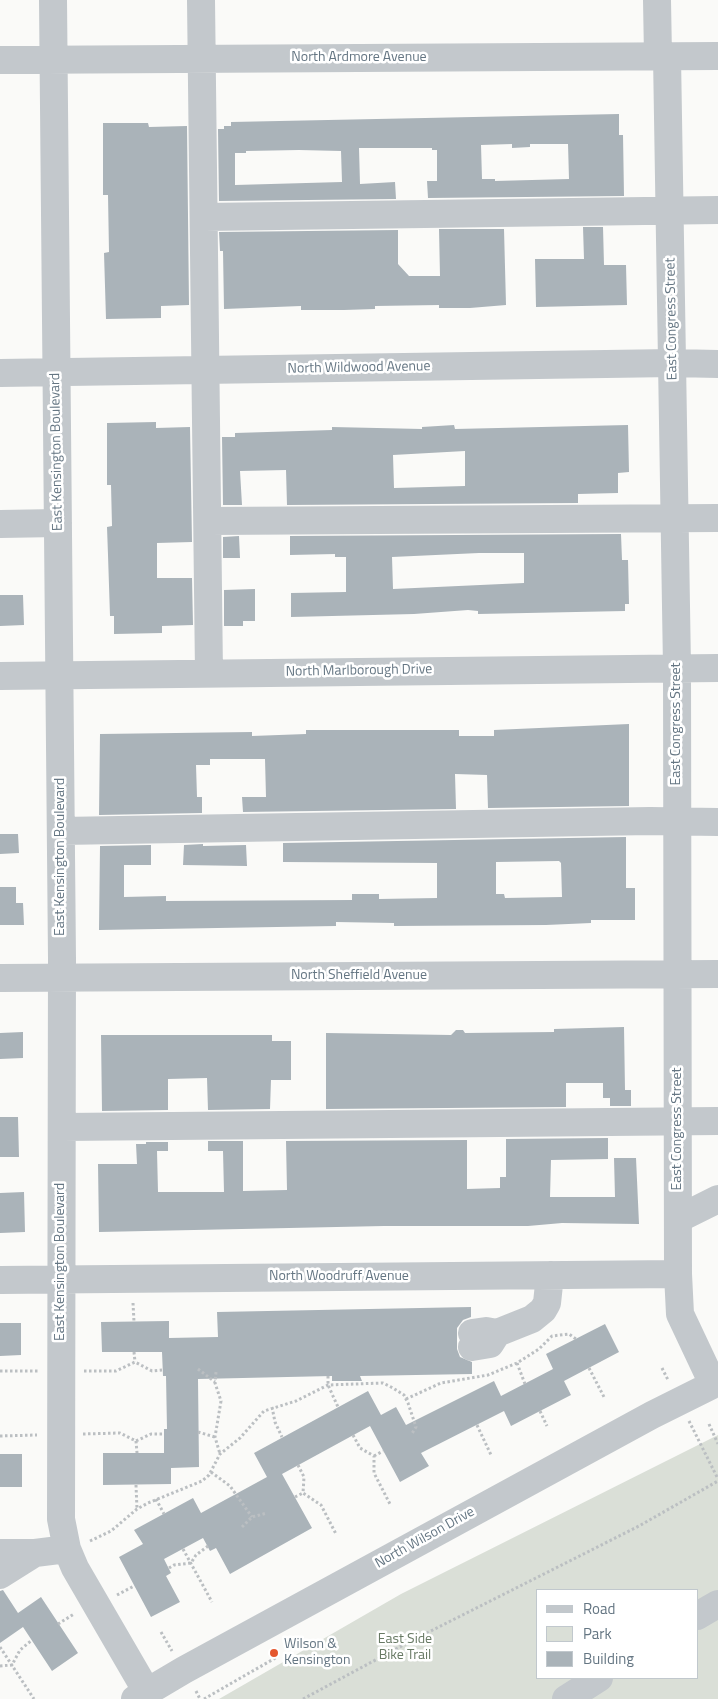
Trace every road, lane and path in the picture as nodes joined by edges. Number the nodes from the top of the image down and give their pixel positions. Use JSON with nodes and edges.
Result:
{"nodes":[{"id":1,"x":53,"y":0,"type":"edge"},
{"id":2,"x":201,"y":0,"type":"edge"},
{"id":3,"x":657,"y":0,"type":"edge"},
{"id":4,"x":663,"y":56,"type":"junction"},
{"id":5,"x":718,"y":56,"type":"edge"},
{"id":6,"x":202,"y":58,"type":"junction"},
{"id":7,"x":53,"y":59,"type":"junction"},
{"id":8,"x":0,"y":60,"type":"edge"},
{"id":9,"x":670,"y":210,"type":"junction"},
{"id":10,"x":718,"y":210,"type":"edge"},
{"id":11,"x":205,"y":217,"type":"junction"},
{"id":12,"x":673,"y":363,"type":"junction"},
{"id":13,"x":718,"y":364,"type":"edge"},
{"id":14,"x":207,"y":370,"type":"junction"},
{"id":15,"x":56,"y":372,"type":"junction"},
{"id":16,"x":0,"y":373,"type":"edge"},
{"id":17,"x":676,"y":518,"type":"junction"},
{"id":18,"x":718,"y":518,"type":"edge"},
{"id":19,"x":208,"y":521,"type":"junction"},
{"id":20,"x":0,"y":524,"type":"edge"},
{"id":21,"x":58,"y":524,"type":"junction"},
{"id":22,"x":677,"y":667,"type":"junction"},
{"id":23,"x":718,"y":668,"type":"edge"},
{"id":24,"x":210,"y":673,"type":"junction"},
{"id":25,"x":0,"y":676,"type":"edge"},
{"id":26,"x":60,"y":676,"type":"junction"},
{"id":27,"x":677,"y":821,"type":"junction"},
{"id":28,"x":718,"y":822,"type":"edge"},
{"id":29,"x":61,"y":831,"type":"junction"},
{"id":30,"x":677,"y":974,"type":"junction"},
{"id":31,"x":718,"y":974,"type":"edge"},
{"id":32,"x":62,"y":977,"type":"junction"},
{"id":33,"x":0,"y":978,"type":"edge"},
{"id":34,"x":678,"y":1121,"type":"junction"},
{"id":35,"x":718,"y":1121,"type":"edge"},
{"id":36,"x":62,"y":1127,"type":"junction"},
{"id":37,"x":718,"y":1199,"type":"edge"},
{"id":38,"x":678,"y":1219,"type":"junction"},
{"id":39,"x":678,"y":1274,"type":"junction"},
{"id":40,"x":550,"y":1275,"type":"junction"},
{"id":41,"x":61,"y":1279,"type":"junction"},
{"id":42,"x":0,"y":1280,"type":"edge"},
{"id":43,"x":133,"y":1304,"type":"dead end"},
{"id":44,"x":134,"y":1322,"type":"dead end"},
{"id":45,"x":480,"y":1337,"type":"dead end"},
{"id":46,"x":134,"y":1352,"type":"dead end"},
{"id":47,"x":135,"y":1362,"type":"junction"},
{"id":48,"x":517,"y":1363,"type":"dead end"},
{"id":49,"x":589,"y":1368,"type":"dead end"},
{"id":50,"x":662,"y":1368,"type":"dead end"},
{"id":51,"x":198,"y":1369,"type":"dead end"},
{"id":52,"x":162,"y":1370,"type":"dead end"},
{"id":53,"x":0,"y":1371,"type":"edge"},
{"id":54,"x":38,"y":1371,"type":"dead end"},
{"id":55,"x":83,"y":1371,"type":"dead end"},
{"id":56,"x":216,"y":1372,"type":"dead end"},
{"id":57,"x":328,"y":1376,"type":"dead end"},
{"id":58,"x":216,"y":1383,"type":"junction"},
{"id":59,"x":715,"y":1383,"type":"edge"},
{"id":60,"x":525,"y":1384,"type":"dead end"},
{"id":61,"x":670,"y":1384,"type":"dead end"},
{"id":62,"x":328,"y":1385,"type":"junction"},
{"id":63,"x":604,"y":1397,"type":"dead end"},
{"id":64,"x":272,"y":1407,"type":"junction"},
{"id":65,"x":338,"y":1407,"type":"dead end"},
{"id":66,"x":540,"y":1411,"type":"dead end"},
{"id":67,"x":690,"y":1422,"type":"dead end"},
{"id":68,"x":708,"y":1424,"type":"dead end"},
{"id":69,"x":477,"y":1425,"type":"dead end"},
{"id":70,"x":547,"y":1426,"type":"dead end"},
{"id":71,"x":198,"y":1432,"type":"dead end"},
{"id":72,"x":84,"y":1434,"type":"dead end"},
{"id":73,"x":164,"y":1434,"type":"dead end"},
{"id":74,"x":38,"y":1435,"type":"dead end"},
{"id":75,"x":353,"y":1435,"type":"dead end"},
{"id":76,"x":412,"y":1435,"type":"dead end"},
{"id":77,"x":0,"y":1436,"type":"edge"},
{"id":78,"x":215,"y":1437,"type":"junction"},
{"id":79,"x":282,"y":1437,"type":"dead end"},
{"id":80,"x":136,"y":1441,"type":"junction"},
{"id":81,"x":718,"y":1444,"type":"edge"},
{"id":82,"x":383,"y":1450,"type":"dead end"},
{"id":83,"x":136,"y":1453,"type":"dead end"},
{"id":84,"x":220,"y":1454,"type":"junction"},
{"id":85,"x":491,"y":1455,"type":"dead end"},
{"id":86,"x":374,"y":1456,"type":"junction"},
{"id":87,"x":298,"y":1465,"type":"dead end"},
{"id":88,"x":211,"y":1472,"type":"junction"},
{"id":89,"x":718,"y":1480,"type":"edge"},
{"id":90,"x":136,"y":1484,"type":"dead end"},
{"id":91,"x":303,"y":1493,"type":"junction"},
{"id":92,"x":295,"y":1497,"type":"dead end"},
{"id":93,"x":156,"y":1499,"type":"junction"},
{"id":94,"x":391,"y":1506,"type":"dead end"},
{"id":95,"x":137,"y":1509,"type":"junction"},
{"id":96,"x":268,"y":1513,"type":"dead end"},
{"id":97,"x":164,"y":1514,"type":"dead end"},
{"id":98,"x":252,"y":1518,"type":"junction"},
{"id":99,"x":242,"y":1527,"type":"dead end"},
{"id":100,"x":336,"y":1534,"type":"dead end"},
{"id":101,"x":78,"y":1545,"type":"junction"},
{"id":102,"x":208,"y":1546,"type":"dead end"},
{"id":103,"x":183,"y":1549,"type":"dead end"},
{"id":104,"x":0,"y":1553,"type":"edge"},
{"id":105,"x":35,"y":1554,"type":"junction"},
{"id":106,"x":191,"y":1563,"type":"junction"},
{"id":107,"x":169,"y":1568,"type":"dead end"},
{"id":108,"x":0,"y":1575,"type":"edge"},
{"id":109,"x":134,"y":1586,"type":"dead end"},
{"id":110,"x":117,"y":1595,"type":"dead end"},
{"id":111,"x":212,"y":1602,"type":"dead end"},
{"id":112,"x":718,"y":1604,"type":"edge"},
{"id":113,"x":74,"y":1614,"type":"dead end"},
{"id":114,"x":698,"y":1615,"type":"edge"},
{"id":115,"x":58,"y":1624,"type":"dead end"},
{"id":116,"x":161,"y":1632,"type":"dead end"},
{"id":117,"x":32,"y":1640,"type":"dead end"},
{"id":118,"x":0,"y":1647,"type":"edge"},
{"id":119,"x":170,"y":1648,"type":"dead end"},
{"id":120,"x":277,"y":1656,"type":"dead end"},
{"id":121,"x":12,"y":1665,"type":"junction"},
{"id":122,"x":0,"y":1666,"type":"edge"},
{"id":123,"x":596,"y":1679,"type":"edge"},
{"id":124,"x":195,"y":1690,"type":"dead end"},
{"id":125,"x":141,"y":1695,"type":"edge"},
{"id":126,"x":34,"y":1699,"type":"edge"},
{"id":127,"x":202,"y":1699,"type":"edge"},
{"id":128,"x":303,"y":1699,"type":"edge"},
{"id":129,"x":566,"y":1699,"type":"edge"}],
"edges":[{"from":1,"to":7,"type":"street","name":"East Kensington Boulevard"},
{"from":2,"to":6,"type":"street"},
{"from":3,"to":4,"type":"street","name":"East Congress Street"},
{"from":4,"to":5,"type":"street","name":"North Ardmore Avenue"},
{"from":4,"to":6,"type":"street","name":"North Ardmore Avenue"},
{"from":4,"to":9,"type":"street","name":"East Congress Street"},
{"from":6,"to":7,"type":"street","name":"North Ardmore Avenue"},
{"from":6,"to":11,"type":"street"},
{"from":7,"to":8,"type":"street","name":"North Ardmore Avenue"},
{"from":7,"to":15,"type":"street","name":"East Kensington Boulevard"},
{"from":9,"to":10,"type":"street"},
{"from":9,"to":11,"type":"street"},
{"from":9,"to":12,"type":"street","name":"East Congress Street"},
{"from":11,"to":14,"type":"street"},
{"from":12,"to":13,"type":"street","name":"North Wildwood Avenue"},
{"from":12,"to":14,"type":"street","name":"North Wildwood Avenue"},
{"from":12,"to":17,"type":"street","name":"East Congress Street"},
{"from":14,"to":15,"type":"street","name":"North Wildwood Avenue"},
{"from":14,"to":19,"type":"street"},
{"from":15,"to":16,"type":"street","name":"North Wildwood Avenue"},
{"from":15,"to":21,"type":"street","name":"East Kensington Boulevard"},
{"from":17,"to":18,"type":"street"},
{"from":17,"to":19,"type":"street"},
{"from":17,"to":22,"type":"street","name":"East Congress Street"},
{"from":19,"to":24,"type":"street"},
{"from":20,"to":21,"type":"street"},
{"from":21,"to":26,"type":"street","name":"East Kensington Boulevard"},
{"from":22,"to":23,"type":"street","name":"North Marlborough Drive"},
{"from":22,"to":24,"type":"street","name":"North Marlborough Drive"},
{"from":22,"to":27,"type":"street","name":"East Congress Street"},
{"from":24,"to":26,"type":"street","name":"North Marlborough Drive"},
{"from":25,"to":26,"type":"street","name":"North Marlborough Drive"},
{"from":26,"to":29,"type":"street","name":"East Kensington Boulevard"},
{"from":27,"to":28,"type":"street"},
{"from":27,"to":29,"type":"street"},
{"from":27,"to":30,"type":"street","name":"East Congress Street"},
{"from":29,"to":32,"type":"street","name":"East Kensington Boulevard"},
{"from":30,"to":31,"type":"street","name":"North Sheffield Avenue"},
{"from":30,"to":32,"type":"street","name":"North Sheffield Avenue"},
{"from":30,"to":34,"type":"street","name":"East Congress Street"},
{"from":32,"to":33,"type":"street","name":"North Sheffield Avenue"},
{"from":32,"to":36,"type":"street","name":"East Kensington Boulevard"},
{"from":34,"to":35,"type":"street"},
{"from":34,"to":36,"type":"street"},
{"from":34,"to":38,"type":"street","name":"East Congress Street"},
{"from":36,"to":41,"type":"street","name":"East Kensington Boulevard"},
{"from":37,"to":38,"type":"street"},
{"from":38,"to":39,"type":"street","name":"East Congress Street"},
{"from":39,"to":40,"type":"street","name":"North Woodruff Avenue"},
{"from":39,"to":59,"type":"street","name":"East Congress Street"},
{"from":40,"to":41,"type":"street","name":"North Woodruff Avenue"},
{"from":40,"to":45,"type":"street"},
{"from":41,"to":42,"type":"street","name":"North Woodruff Avenue"},
{"from":41,"to":101,"type":"street","name":"East Kensington Boulevard"},
{"from":43,"to":44,"type":"path"},
{"from":46,"to":47,"type":"path"},
{"from":47,"to":52,"type":"path"},
{"from":47,"to":55,"type":"path"},
{"from":48,"to":60,"type":"path"},
{"from":49,"to":63,"type":"path"},
{"from":50,"to":61,"type":"path"},
{"from":51,"to":58,"type":"path"},
{"from":53,"to":54,"type":"path"},
{"from":56,"to":58,"type":"path"},
{"from":57,"to":62,"type":"path"},
{"from":58,"to":78,"type":"path"},
{"from":59,"to":125,"type":"street","name":"North Wilson Drive"},
{"from":62,"to":64,"type":"path"},
{"from":62,"to":65,"type":"path"},
{"from":62,"to":76,"type":"path"},
{"from":64,"to":79,"type":"path"},
{"from":64,"to":84,"type":"path"},
{"from":66,"to":70,"type":"path"},
{"from":67,"to":89,"type":"path"},
{"from":68,"to":81,"type":"path"},
{"from":69,"to":85,"type":"path"},
{"from":71,"to":78,"type":"path"},
{"from":72,"to":80,"type":"path"},
{"from":73,"to":80,"type":"path"},
{"from":74,"to":77,"type":"path"},
{"from":75,"to":86,"type":"path"},
{"from":78,"to":84,"type":"path"},
{"from":80,"to":83,"type":"path"},
{"from":82,"to":86,"type":"path"},
{"from":84,"to":88,"type":"path"},
{"from":86,"to":94,"type":"path"},
{"from":87,"to":91,"type":"path"},
{"from":88,"to":93,"type":"path"},
{"from":88,"to":98,"type":"path"},
{"from":89,"to":128,"type":"path"},
{"from":90,"to":95,"type":"path"},
{"from":91,"to":92,"type":"path"},
{"from":91,"to":100,"type":"path"},
{"from":93,"to":95,"type":"path"},
{"from":93,"to":97,"type":"path"},
{"from":95,"to":101,"type":"path"},
{"from":96,"to":98,"type":"path"},
{"from":98,"to":99,"type":"path"},
{"from":101,"to":105,"type":"street"},
{"from":101,"to":125,"type":"street","name":"East Kensington Boulevard"},
{"from":102,"to":106,"type":"path"},
{"from":103,"to":106,"type":"path"},
{"from":104,"to":105,"type":"street"},
{"from":105,"to":108,"type":"street"},
{"from":106,"to":107,"type":"path"},
{"from":106,"to":111,"type":"path"},
{"from":109,"to":110,"type":"path"},
{"from":112,"to":114,"type":"street"},
{"from":113,"to":115,"type":"path"},
{"from":116,"to":119,"type":"path"},
{"from":117,"to":121,"type":"path"},
{"from":118,"to":121,"type":"path"},
{"from":120,"to":127,"type":"path"},
{"from":121,"to":122,"type":"path"},
{"from":121,"to":126,"type":"path"},
{"from":123,"to":129,"type":"street"},
{"from":124,"to":127,"type":"path"}]}
